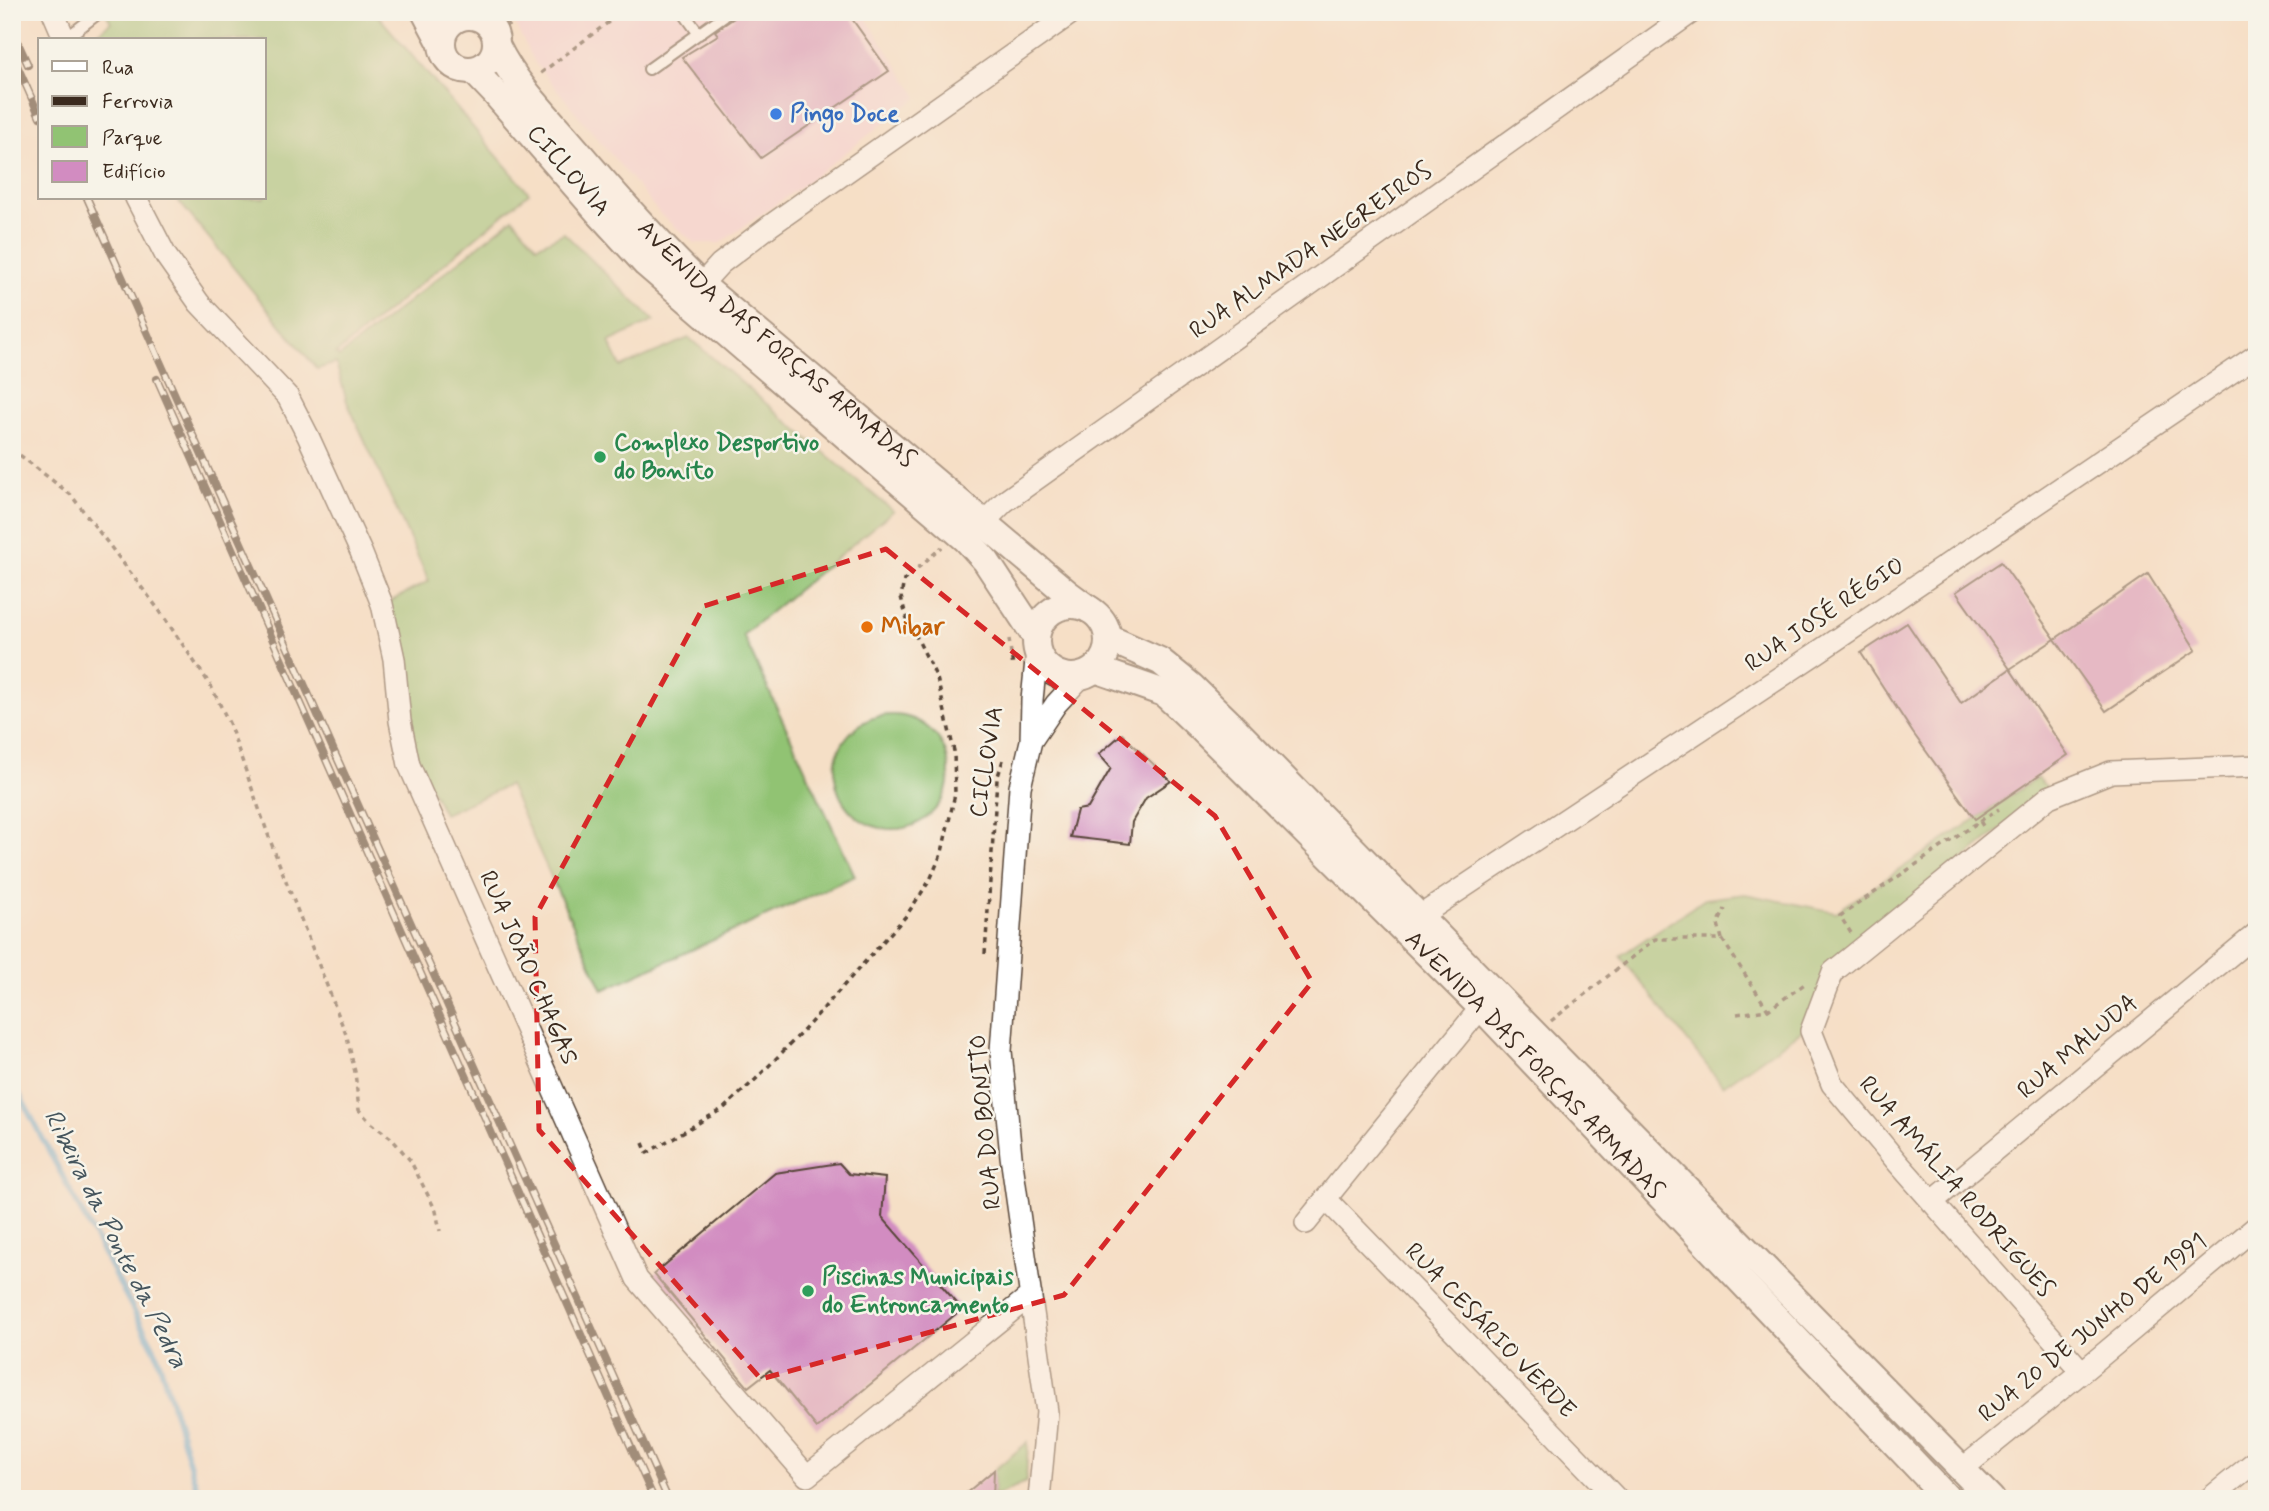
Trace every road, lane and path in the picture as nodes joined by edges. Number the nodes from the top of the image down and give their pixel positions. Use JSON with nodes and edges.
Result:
{"nodes":[{"id":1,"x":53,"y":12,"type":"edge"},
{"id":2,"x":100,"y":12,"type":"edge"},
{"id":3,"x":425,"y":12,"type":"edge"},
{"id":4,"x":683,"y":12,"type":"edge"},
{"id":5,"x":729,"y":12,"type":"edge"},
{"id":6,"x":1073,"y":12,"type":"edge"},
{"id":7,"x":1692,"y":12,"type":"edge"},
{"id":8,"x":614,"y":18,"type":"dead end"},
{"id":9,"x":469,"y":30,"type":"edge"},
{"id":10,"x":699,"y":34,"type":"junction"},
{"id":11,"x":64,"y":38,"type":"edge"},
{"id":12,"x":68,"y":38,"type":"edge"},
{"id":13,"x":649,"y":69,"type":"dead end"},
{"id":14,"x":463,"y":76,"type":"junction"},
{"id":15,"x":531,"y":80,"type":"dead end"},
{"id":16,"x":137,"y":200,"type":"edge"},
{"id":17,"x":694,"y":293,"type":"junction"},
{"id":18,"x":2257,"y":355,"type":"edge"},
{"id":19,"x":12,"y":449,"type":"edge"},
{"id":20,"x":965,"y":535,"type":"junction"},
{"id":21,"x":1090,"y":610,"type":"junction"},
{"id":22,"x":1005,"y":629,"type":"dead end"},
{"id":23,"x":1108,"y":638,"type":"junction"},
{"id":24,"x":1037,"y":644,"type":"junction"},
{"id":25,"x":1088,"y":673,"type":"junction"},
{"id":26,"x":1015,"y":680,"type":"dead end"},
{"id":27,"x":1031,"y":741,"type":"junction"},
{"id":28,"x":1004,"y":756,"type":"dead end"},
{"id":29,"x":2257,"y":765,"type":"edge"},
{"id":30,"x":1994,"y":842,"type":"junction"},
{"id":31,"x":1726,"y":909,"type":"dead end"},
{"id":32,"x":1420,"y":916,"type":"junction"},
{"id":33,"x":2257,"y":933,"type":"edge"},
{"id":34,"x":1722,"y":939,"type":"junction"},
{"id":35,"x":1863,"y":949,"type":"junction"},
{"id":36,"x":985,"y":958,"type":"dead end"},
{"id":37,"x":1833,"y":972,"type":"junction"},
{"id":38,"x":1487,"y":999,"type":"junction"},
{"id":39,"x":1768,"y":1010,"type":"junction"},
{"id":40,"x":1737,"y":1014,"type":"dead end"},
{"id":41,"x":1535,"y":1034,"type":"junction"},
{"id":42,"x":643,"y":1143,"type":"dead end"},
{"id":43,"x":1326,"y":1199,"type":"junction"},
{"id":44,"x":1932,"y":1202,"type":"junction"},
{"id":45,"x":1306,"y":1223,"type":"dead end"},
{"id":46,"x":2257,"y":1226,"type":"edge"},
{"id":47,"x":440,"y":1231,"type":"dead end"},
{"id":48,"x":1031,"y":1295,"type":"junction"},
{"id":49,"x":2082,"y":1372,"type":"junction"},
{"id":50,"x":2257,"y":1460,"type":"edge"},
{"id":51,"x":1962,"y":1469,"type":"junction"},
{"id":52,"x":1039,"y":1499,"type":"edge"},
{"id":53,"x":1617,"y":1499,"type":"edge"},
{"id":54,"x":1948,"y":1499,"type":"edge"},
{"id":55,"x":1991,"y":1499,"type":"edge"},
{"id":56,"x":2209,"y":1499,"type":"edge"}],
"edges":[{"from":1,"to":11,"type":"street"},
{"from":2,"to":12,"type":"lane"},
{"from":3,"to":9,"type":"street","name":"AVENIDA DAS FORÇAS ARMADAS"},
{"from":4,"to":10,"type":"lane"},
{"from":5,"to":10,"type":"lane"},
{"from":6,"to":17,"type":"street"},
{"from":7,"to":20,"type":"street","name":"RUA ALMADA NEGREIROS"},
{"from":8,"to":15,"type":"path"},
{"from":9,"to":14,"type":"street","name":"AVENIDA DAS FORÇAS ARMADAS"},
{"from":9,"to":14,"type":"street"},
{"from":9,"to":14,"type":"path"},
{"from":9,"to":17,"type":"street","name":"AVENIDA DAS FORÇAS ARMADAS"},
{"from":10,"to":13,"type":"lane"},
{"from":14,"to":17,"type":"street","name":"AVENIDA DAS FORÇAS ARMADAS"},
{"from":16,"to":48,"type":"street","name":"RUA JOÃO CHAGAS"},
{"from":17,"to":20,"type":"street","name":"AVENIDA DAS FORÇAS ARMADAS"},
{"from":18,"to":32,"type":"street","name":"RUA JOSÉ RÉGIO"},
{"from":19,"to":47,"type":"path"},
{"from":20,"to":21,"type":"street","name":"AVENIDA DAS FORÇAS ARMADAS"},
{"from":20,"to":24,"type":"street","name":"AVENIDA DAS FORÇAS ARMADAS"},
{"from":20,"to":42,"type":"path"},
{"from":21,"to":23,"type":"street"},
{"from":21,"to":24,"type":"street"},
{"from":22,"to":26,"type":"path","name":"CICLOVIA"},
{"from":23,"to":25,"type":"street"},
{"from":23,"to":32,"type":"street","name":"AVENIDA DAS FORÇAS ARMADAS"},
{"from":24,"to":25,"type":"street"},
{"from":24,"to":27,"type":"street","name":"RUA DO BONITO"},
{"from":25,"to":27,"type":"street","name":"RUA DO BONITO"},
{"from":25,"to":38,"type":"street","name":"AVENIDA DAS FORÇAS ARMADAS"},
{"from":27,"to":48,"type":"street","name":"RUA DO BONITO"},
{"from":28,"to":36,"type":"path","name":"CICLOVIA"},
{"from":29,"to":30,"type":"street"},
{"from":30,"to":35,"type":"street"},
{"from":30,"to":35,"type":"path"},
{"from":31,"to":34,"type":"path"},
{"from":32,"to":38,"type":"street","name":"AVENIDA DAS FORÇAS ARMADAS"},
{"from":33,"to":44,"type":"street","name":"RUA MALUDA"},
{"from":34,"to":39,"type":"path"},
{"from":34,"to":41,"type":"path"},
{"from":35,"to":37,"type":"street"},
{"from":37,"to":39,"type":"path"},
{"from":37,"to":44,"type":"street","name":"RUA AMÁLIA RODRIGUES"},
{"from":38,"to":41,"type":"street","name":"AVENIDA DAS FORÇAS ARMADAS"},
{"from":38,"to":43,"type":"street"},
{"from":38,"to":54,"type":"street","name":"AVENIDA DAS FORÇAS ARMADAS"},
{"from":39,"to":40,"type":"path"},
{"from":41,"to":51,"type":"street","name":"AVENIDA DAS FORÇAS ARMADAS"},
{"from":43,"to":45,"type":"street"},
{"from":43,"to":53,"type":"street","name":"RUA CESÁRIO VERDE"},
{"from":44,"to":49,"type":"street","name":"RUA AMÁLIA RODRIGUES"},
{"from":46,"to":49,"type":"street","name":"RUA 20 DE JUNHO DE 1991"},
{"from":48,"to":52,"type":"street","name":"RUA DO BONITO"},
{"from":49,"to":51,"type":"street","name":"RUA 20 DE JUNHO DE 1991"},
{"from":50,"to":56,"type":"street"},
{"from":51,"to":55,"type":"street","name":"AVENIDA DAS FORÇAS ARMADAS"}]}
